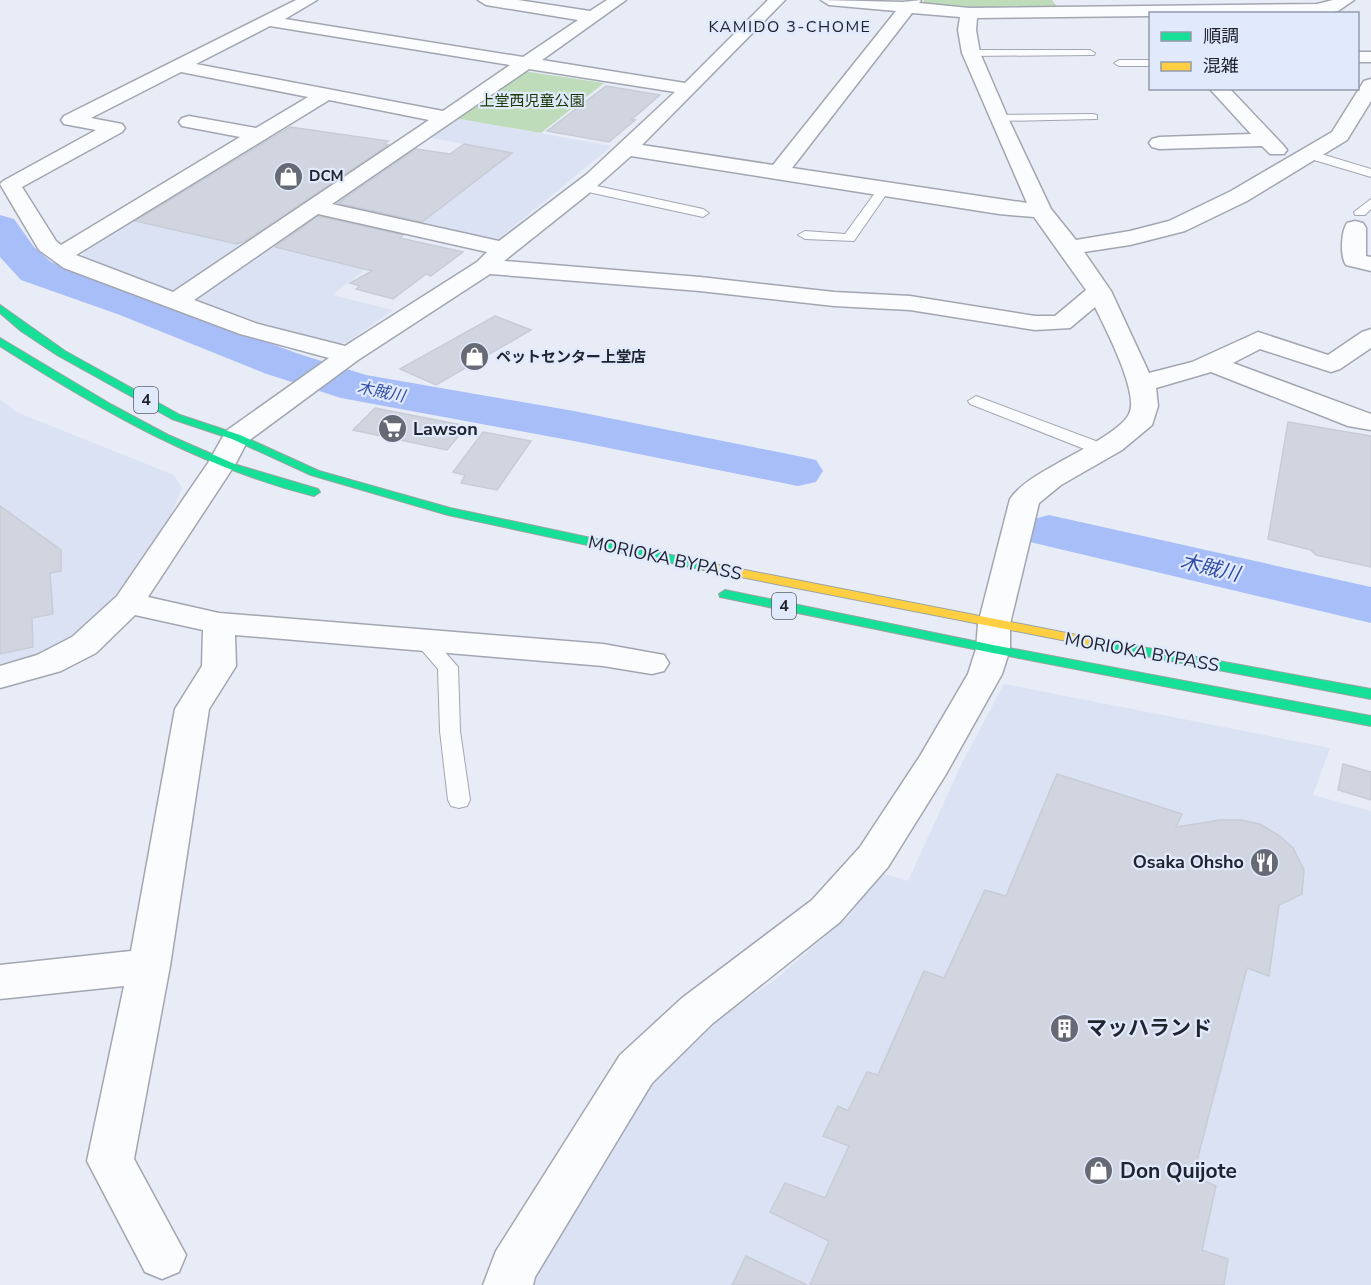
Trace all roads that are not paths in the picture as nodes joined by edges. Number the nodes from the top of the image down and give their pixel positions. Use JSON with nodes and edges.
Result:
{"nodes":[{"id":1,"x":309,"y":0,"type":"edge"},
{"id":2,"x":486,"y":0,"type":"edge"},
{"id":3,"x":618,"y":0,"type":"edge"},
{"id":4,"x":777,"y":0,"type":"edge"},
{"id":5,"x":829,"y":0,"type":"edge"},
{"id":6,"x":1346,"y":0,"type":"edge"},
{"id":7,"x":910,"y":4,"type":"edge"},
{"id":8,"x":1142,"y":10,"type":"edge"},
{"id":9,"x":969,"y":13,"type":"junction"},
{"id":10,"x":594,"y":17,"type":"junction"},
{"id":11,"x":268,"y":21,"type":"junction"},
{"id":12,"x":971,"y":53,"type":"junction"},
{"id":13,"x":1090,"y":53,"type":"dead end"},
{"id":14,"x":1119,"y":63,"type":"dead end"},
{"id":15,"x":1149,"y":63,"type":"edge"},
{"id":16,"x":528,"y":64,"type":"junction"},
{"id":17,"x":178,"y":66,"type":"junction"},
{"id":18,"x":1371,"y":85,"type":"edge"},
{"id":19,"x":689,"y":89,"type":"junction"},
{"id":20,"x":1220,"y":90,"type":"edge"},
{"id":21,"x":326,"y":94,"type":"junction"},
{"id":22,"x":1362,"y":114,"type":"edge"},
{"id":23,"x":445,"y":117,"type":"junction"},
{"id":24,"x":1093,"y":117,"type":"dead end"},
{"id":25,"x":998,"y":118,"type":"junction"},
{"id":26,"x":189,"y":122,"type":"dead end"},
{"id":27,"x":261,"y":135,"type":"junction"},
{"id":28,"x":1267,"y":140,"type":"junction"},
{"id":29,"x":1159,"y":143,"type":"dead end"},
{"id":30,"x":627,"y":149,"type":"junction"},
{"id":31,"x":1299,"y":159,"type":"junction"},
{"id":32,"x":779,"y":171,"type":"junction"},
{"id":33,"x":1371,"y":173,"type":"edge"},
{"id":34,"x":583,"y":188,"type":"junction"},
{"id":35,"x":884,"y":189,"type":"junction"},
{"id":36,"x":1371,"y":202,"type":"edge"},
{"id":37,"x":314,"y":207,"type":"junction"},
{"id":38,"x":1041,"y":211,"type":"junction"},
{"id":39,"x":703,"y":213,"type":"dead end"},
{"id":40,"x":1358,"y":220,"type":"joint"},
{"id":41,"x":805,"y":235,"type":"dead end"},
{"id":42,"x":1070,"y":248,"type":"junction"},
{"id":43,"x":502,"y":249,"type":"junction"},
{"id":44,"x":60,"y":255,"type":"junction"},
{"id":45,"x":1371,"y":264,"type":"edge"},
{"id":46,"x":485,"y":267,"type":"junction"},
{"id":47,"x":1099,"y":291,"type":"junction"},
{"id":48,"x":176,"y":301,"type":"junction"},
{"id":49,"x":0,"y":308,"type":"edge"},
{"id":50,"x":1371,"y":338,"type":"edge"},
{"id":51,"x":0,"y":341,"type":"edge"},
{"id":52,"x":341,"y":360,"type":"junction"},
{"id":53,"x":10,"y":364,"type":"dead end"},
{"id":54,"x":1213,"y":364,"type":"junction"},
{"id":55,"x":1140,"y":382,"type":"junction"},
{"id":56,"x":976,"y":400,"type":"dead end"},
{"id":57,"x":132,"y":422,"type":"junction"},
{"id":58,"x":1371,"y":422,"type":"edge"},
{"id":59,"x":229,"y":450,"type":"junction"},
{"id":60,"x":1103,"y":450,"type":"junction"},
{"id":61,"x":331,"y":498,"type":"dead end"},
{"id":62,"x":714,"y":592,"type":"dead end"},
{"id":63,"x":128,"y":603,"type":"junction"},
{"id":64,"x":219,"y":623,"type":"junction"},
{"id":65,"x":993,"y":637,"type":"junction"},
{"id":66,"x":423,"y":640,"type":"junction"},
{"id":67,"x":652,"y":663,"type":"dead end"},
{"id":68,"x":0,"y":677,"type":"edge"},
{"id":69,"x":1371,"y":694,"type":"edge"},
{"id":70,"x":1371,"y":721,"type":"edge"},
{"id":71,"x":459,"y":800,"type":"dead end"},
{"id":72,"x":150,"y":959,"type":"junction"},
{"id":73,"x":0,"y":968,"type":"edge"},
{"id":74,"x":0,"y":982,"type":"edge"},
{"id":75,"x":162,"y":1254,"type":"dead end"},
{"id":76,"x":508,"y":1285,"type":"edge"}],
"edges":[{"from":1,"to":11,"type":"street"},
{"from":2,"to":10,"type":"street"},
{"from":3,"to":10,"type":"street"},
{"from":4,"to":19,"type":"street"},
{"from":5,"to":7,"type":"street"},
{"from":6,"to":8,"type":"street"},
{"from":7,"to":9,"type":"street"},
{"from":7,"to":32,"type":"street"},
{"from":8,"to":9,"type":"street"},
{"from":9,"to":12,"type":"street"},
{"from":10,"to":16,"type":"street"},
{"from":11,"to":16,"type":"street"},
{"from":11,"to":17,"type":"street"},
{"from":12,"to":13,"type":"lane"},
{"from":12,"to":25,"type":"street"},
{"from":14,"to":15,"type":"lane"},
{"from":16,"to":19,"type":"street"},
{"from":16,"to":23,"type":"street"},
{"from":17,"to":21,"type":"street"},
{"from":17,"to":44,"type":"street"},
{"from":18,"to":22,"type":"street"},
{"from":19,"to":30,"type":"street"},
{"from":20,"to":28,"type":"street"},
{"from":21,"to":23,"type":"street"},
{"from":21,"to":27,"type":"street"},
{"from":22,"to":31,"type":"street"},
{"from":23,"to":37,"type":"street"},
{"from":24,"to":25,"type":"lane"},
{"from":25,"to":38,"type":"street"},
{"from":26,"to":27,"type":"street"},
{"from":27,"to":44,"type":"street"},
{"from":28,"to":29,"type":"street"},
{"from":28,"to":31,"type":"street"},
{"from":30,"to":32,"type":"street"},
{"from":30,"to":34,"type":"street"},
{"from":31,"to":33,"type":"lane"},
{"from":31,"to":42,"type":"street"},
{"from":32,"to":35,"type":"street"},
{"from":34,"to":39,"type":"lane"},
{"from":34,"to":43,"type":"street"},
{"from":35,"to":38,"type":"street"},
{"from":35,"to":41,"type":"lane"},
{"from":36,"to":40,"type":"lane"},
{"from":37,"to":43,"type":"street"},
{"from":37,"to":48,"type":"street"},
{"from":38,"to":42,"type":"street"},
{"from":40,"to":45,"type":"street"},
{"from":42,"to":47,"type":"street"},
{"from":43,"to":46,"type":"street"},
{"from":44,"to":48,"type":"street"},
{"from":46,"to":47,"type":"street"},
{"from":46,"to":52,"type":"street"},
{"from":47,"to":55,"type":"street"},
{"from":48,"to":52,"type":"street"},
{"from":49,"to":59,"type":"highway","name":"MORIOKA BYPASS","number":"4"},
{"from":50,"to":54,"type":"street"},
{"from":51,"to":57,"type":"highway","name":"MORIOKA BYPASS","number":"4"},
{"from":52,"to":59,"type":"street"},
{"from":53,"to":57,"type":"highway"},
{"from":54,"to":55,"type":"street"},
{"from":54,"to":58,"type":"street"},
{"from":55,"to":60,"type":"street"},
{"from":56,"to":60,"type":"lane"},
{"from":57,"to":59,"type":"highway","name":"MORIOKA BYPASS","number":"4"},
{"from":59,"to":61,"type":"highway","name":"MORIOKA BYPASS","number":"4"},
{"from":59,"to":63,"type":"street"},
{"from":59,"to":65,"type":"highway","name":"MORIOKA BYPASS","number":"4"},
{"from":60,"to":65,"type":"street"},
{"from":62,"to":65,"type":"highway","name":"MORIOKA BYPASS","number":"4"},
{"from":63,"to":64,"type":"street"},
{"from":63,"to":68,"type":"street"},
{"from":64,"to":66,"type":"street"},
{"from":64,"to":72,"type":"street"},
{"from":65,"to":69,"type":"highway","name":"MORIOKA BYPASS","number":"4"},
{"from":65,"to":70,"type":"highway","name":"MORIOKA BYPASS","number":"4"},
{"from":65,"to":76,"type":"street"},
{"from":66,"to":67,"type":"street"},
{"from":66,"to":71,"type":"lane"},
{"from":72,"to":73,"type":"lane"},
{"from":72,"to":74,"type":"street"},
{"from":72,"to":75,"type":"street"}]}
